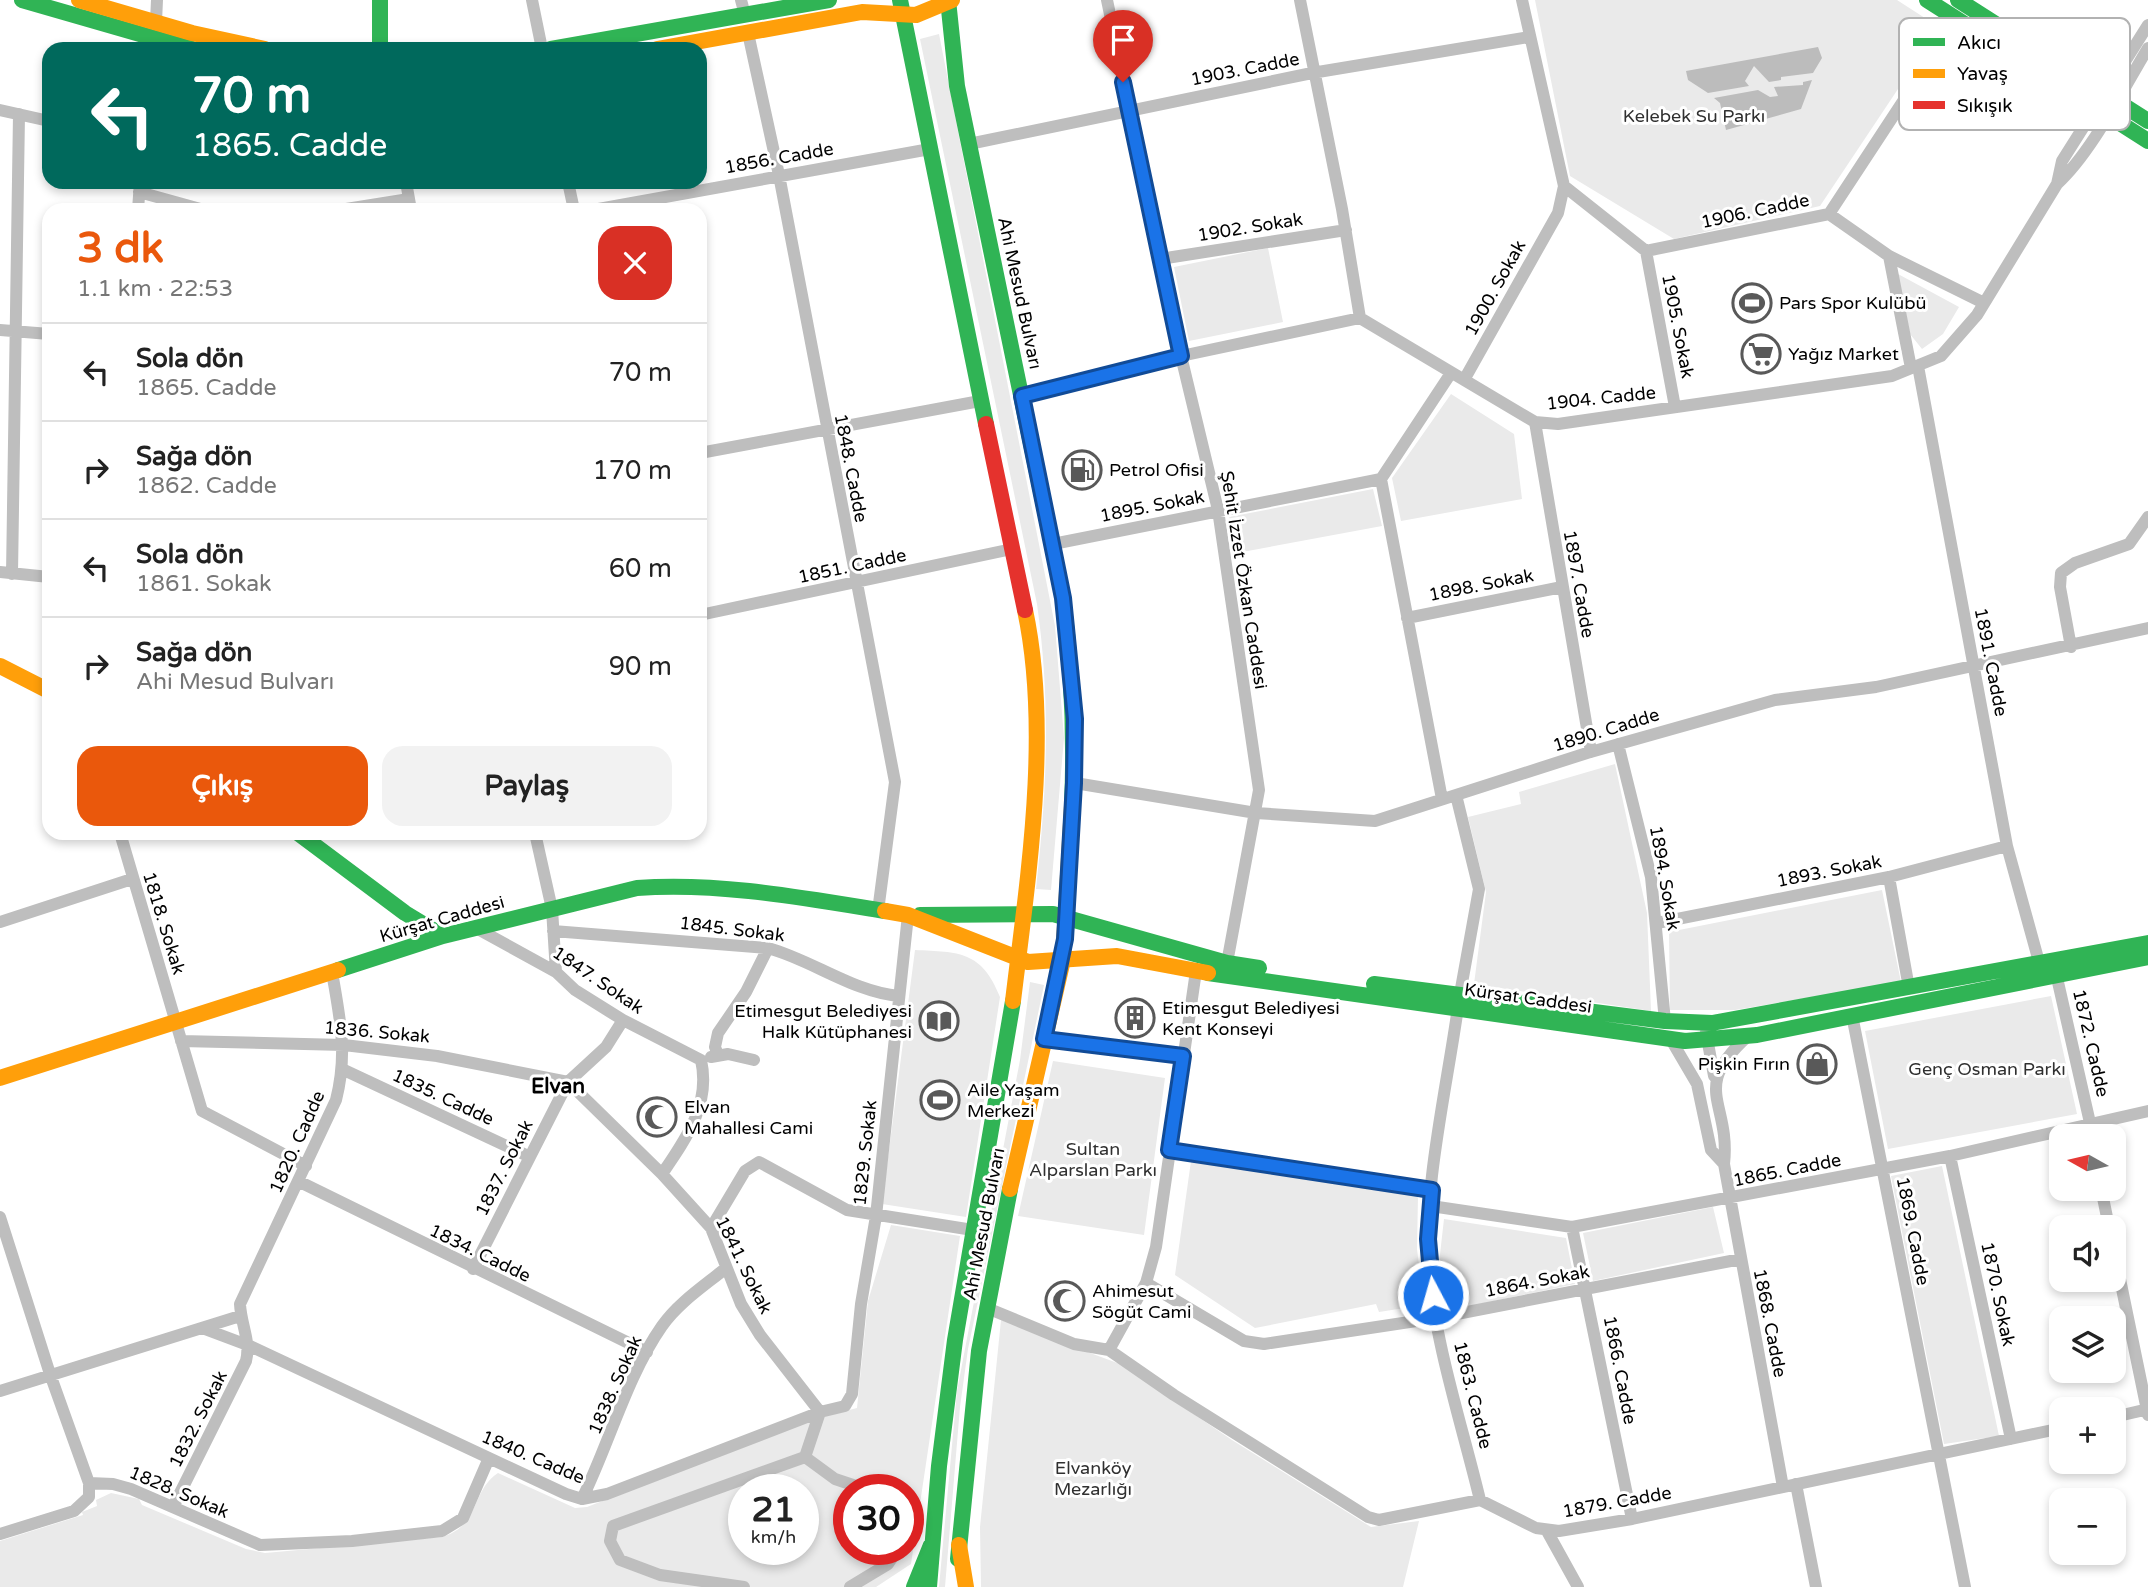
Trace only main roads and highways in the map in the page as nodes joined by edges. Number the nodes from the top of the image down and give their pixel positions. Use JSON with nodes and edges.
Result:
{"nodes":[{"id":1,"x":22,"y":0,"type":"edge"},
{"id":2,"x":79,"y":0,"type":"edge"},
{"id":3,"x":829,"y":0,"type":"edge"},
{"id":4,"x":1927,"y":0,"type":"edge"},
{"id":5,"x":949,"y":1,"type":"edge"},
{"id":6,"x":379,"y":5,"type":"edge"},
{"id":7,"x":1964,"y":7,"type":"edge"},
{"id":8,"x":743,"y":8,"type":"edge"},
{"id":9,"x":902,"y":8,"type":"edge"},
{"id":10,"x":1978,"y":18,"type":"edge"},
{"id":11,"x":1982,"y":18,"type":"edge"},
{"id":12,"x":152,"y":36,"type":"edge"},
{"id":13,"x":170,"y":42,"type":"edge"},
{"id":14,"x":204,"y":42,"type":"edge"},
{"id":15,"x":380,"y":42,"type":"edge"},
{"id":16,"x":389,"y":42,"type":"edge"},
{"id":17,"x":584,"y":42,"type":"edge"},
{"id":18,"x":697,"y":42,"type":"edge"},
{"id":19,"x":2130,"y":110,"type":"edge"},
{"id":20,"x":2148,"y":121,"type":"edge"},
{"id":21,"x":2129,"y":130,"type":"edge"},
{"id":22,"x":2148,"y":141,"type":"edge"},
{"id":23,"x":0,"y":666,"type":"edge"},
{"id":24,"x":42,"y":687,"type":"edge"},
{"id":25,"x":307,"y":840,"type":"edge"},
{"id":26,"x":1022,"y":914,"type":"junction"},
{"id":27,"x":908,"y":915,"type":"junction"},
{"id":28,"x":1065,"y":917,"type":"junction"},
{"id":29,"x":443,"y":936,"type":"junction"},
{"id":30,"x":2148,"y":943,"type":"edge"},
{"id":31,"x":2148,"y":957,"type":"edge"},
{"id":32,"x":1018,"y":959,"type":"junction"},
{"id":33,"x":1063,"y":960,"type":"junction"},
{"id":34,"x":1459,"y":1001,"type":"junction"},
{"id":35,"x":1706,"y":1031,"type":"junction"},
{"id":36,"x":0,"y":1079,"type":"edge"},
{"id":37,"x":931,"y":1545,"type":"junction"},
{"id":38,"x":959,"y":1545,"type":"junction"},
{"id":39,"x":914,"y":1587,"type":"edge"},
{"id":40,"x":929,"y":1587,"type":"edge"},
{"id":41,"x":956,"y":1587,"type":"edge"},
{"id":42,"x":966,"y":1587,"type":"edge"}],
"edges":[{"from":1,"to":12,"type":"main road"},
{"from":2,"to":12,"type":"main road"},
{"from":3,"to":8,"type":"main road"},
{"from":4,"to":7,"type":"main road"},
{"from":5,"to":9,"type":"main road","name":"Ahi Mesud Bulvarı"},
{"from":5,"to":28,"type":"main road","name":"Ahi Mesud Bulvarı"},
{"from":6,"to":15,"type":"main road"},
{"from":6,"to":16,"type":"main road"},
{"from":7,"to":10,"type":"main road"},
{"from":7,"to":11,"type":"main road"},
{"from":8,"to":17,"type":"main road"},
{"from":9,"to":18,"type":"main road"},
{"from":9,"to":26,"type":"main road","name":"Ahi Mesud Bulvarı"},
{"from":12,"to":13,"type":"main road"},
{"from":12,"to":14,"type":"main road"},
{"from":19,"to":20,"type":"main road"},
{"from":21,"to":22,"type":"main road"},
{"from":23,"to":24,"type":"main road"},
{"from":25,"to":29,"type":"main road"},
{"from":26,"to":27,"type":"main road","name":"Kürşat Caddesi"},
{"from":26,"to":28,"type":"main road","name":"Kürşat Caddesi"},
{"from":26,"to":32,"type":"main road","name":"Ahi Mesud Bulvarı"},
{"from":27,"to":29,"type":"main road","name":"Kürşat Caddesi"},
{"from":27,"to":32,"type":"main road","name":"Kürşat Caddesi"},
{"from":28,"to":33,"type":"main road","name":"Ahi Mesud Bulvarı"},
{"from":28,"to":34,"type":"main road","name":"Kürşat Caddesi"},
{"from":29,"to":36,"type":"main road","name":"Kürşat Caddesi"},
{"from":30,"to":35,"type":"main road","name":"Kürşat Caddesi"},
{"from":31,"to":35,"type":"main road","name":"Kürşat Caddesi"},
{"from":32,"to":33,"type":"main road","name":"Kürşat Caddesi"},
{"from":32,"to":37,"type":"main road","name":"Ahi Mesud Bulvarı"},
{"from":33,"to":34,"type":"main road","name":"Kürşat Caddesi"},
{"from":33,"to":38,"type":"main road","name":"Ahi Mesud Bulvarı"},
{"from":34,"to":35,"type":"main road","name":"Kürşat Caddesi"},
{"from":34,"to":35,"type":"main road","name":"Kürşat Caddesi"},
{"from":37,"to":39,"type":"main road"},
{"from":37,"to":40,"type":"main road","name":"Ahi Mesud Bulvarı"},
{"from":38,"to":41,"type":"main road","name":"Ahi Mesud Bulvarı"},
{"from":38,"to":42,"type":"main road"}]}
